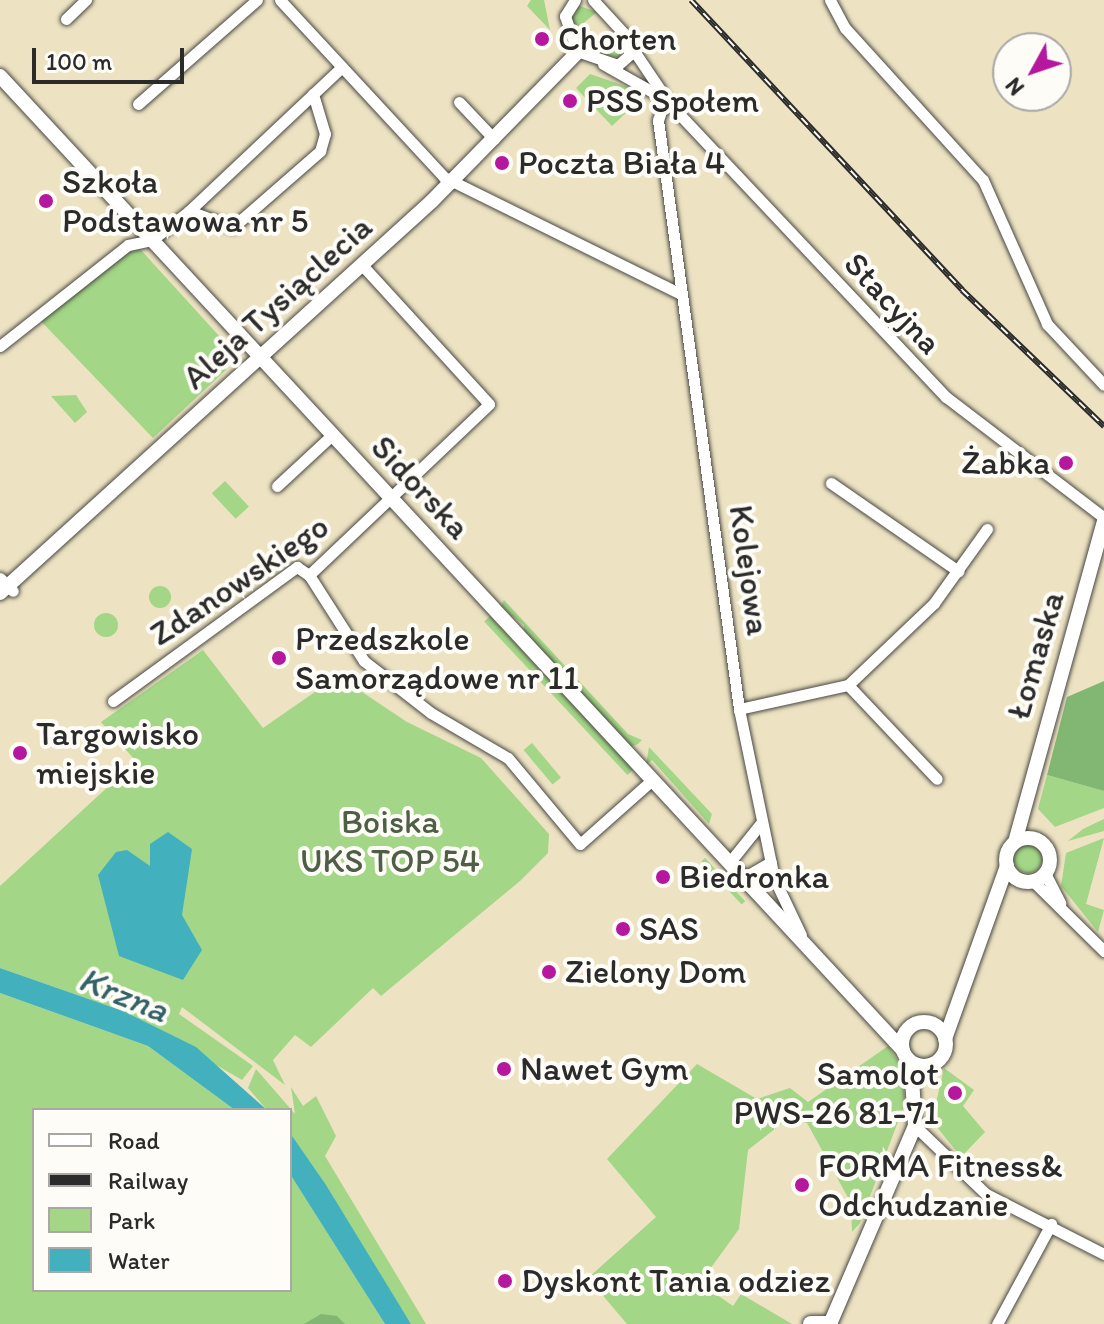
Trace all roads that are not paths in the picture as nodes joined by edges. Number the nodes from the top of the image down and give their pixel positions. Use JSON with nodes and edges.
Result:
{"nodes":[{"id":1,"x":86,"y":0,"type":"edge"},
{"id":2,"x":257,"y":0,"type":"edge"},
{"id":3,"x":280,"y":0,"type":"edge"},
{"id":4,"x":558,"y":0,"type":"edge"},
{"id":5,"x":575,"y":0,"type":"edge"},
{"id":6,"x":830,"y":0,"type":"edge"},
{"id":7,"x":595,"y":1,"type":"edge"},
{"id":8,"x":66,"y":19,"type":"dead end"},
{"id":9,"x":565,"y":20,"type":"junction"},
{"id":10,"x":630,"y":45,"type":"junction"},
{"id":11,"x":578,"y":52,"type":"junction"},
{"id":12,"x":603,"y":64,"type":"junction"},
{"id":13,"x":342,"y":67,"type":"junction"},
{"id":14,"x":0,"y":76,"type":"edge"},
{"id":15,"x":313,"y":94,"type":"junction"},
{"id":16,"x":665,"y":99,"type":"junction"},
{"id":17,"x":459,"y":102,"type":"dead end"},
{"id":18,"x":138,"y":104,"type":"dead end"},
{"id":19,"x":494,"y":139,"type":"junction"},
{"id":20,"x":451,"y":182,"type":"junction"},
{"id":21,"x":189,"y":211,"type":"junction"},
{"id":22,"x":152,"y":240,"type":"junction"},
{"id":23,"x":362,"y":265,"type":"junction"},
{"id":24,"x":681,"y":294,"type":"junction"},
{"id":25,"x":0,"y":346,"type":"edge"},
{"id":26,"x":261,"y":358,"type":"junction"},
{"id":27,"x":1104,"y":385,"type":"edge"},
{"id":28,"x":332,"y":435,"type":"junction"},
{"id":29,"x":831,"y":483,"type":"dead end"},
{"id":30,"x":277,"y":486,"type":"dead end"},
{"id":31,"x":391,"y":500,"type":"junction"},
{"id":32,"x":1104,"y":519,"type":"edge"},
{"id":33,"x":987,"y":529,"type":"dead end"},
{"id":34,"x":958,"y":571,"type":"junction"},
{"id":35,"x":309,"y":575,"type":"junction"},
{"id":36,"x":5,"y":587,"type":"edge"},
{"id":37,"x":0,"y":603,"type":"edge"},
{"id":38,"x":848,"y":685,"type":"junction"},
{"id":39,"x":113,"y":701,"type":"dead end"},
{"id":40,"x":739,"y":709,"type":"junction"},
{"id":41,"x":937,"y":779,"type":"dead end"},
{"id":42,"x":651,"y":781,"type":"junction"},
{"id":43,"x":1023,"y":806,"type":"junction"},
{"id":44,"x":761,"y":823,"type":"junction"},
{"id":45,"x":1033,"y":839,"type":"junction"},
{"id":46,"x":1015,"y":842,"type":"junction"},
{"id":47,"x":771,"y":862,"type":"junction"},
{"id":48,"x":729,"y":863,"type":"junction"},
{"id":49,"x":1007,"y":866,"type":"junction"},
{"id":50,"x":743,"y":878,"type":"junction"},
{"id":51,"x":1032,"y":878,"type":"junction"},
{"id":52,"x":996,"y":901,"type":"junction"},
{"id":53,"x":801,"y":935,"type":"junction"},
{"id":54,"x":1104,"y":951,"type":"edge"},
{"id":55,"x":964,"y":992,"type":"junction"},
{"id":56,"x":875,"y":1017,"type":"junction"},
{"id":57,"x":929,"y":1023,"type":"junction"},
{"id":58,"x":910,"y":1028,"type":"junction"},
{"id":59,"x":945,"y":1039,"type":"junction"},
{"id":60,"x":907,"y":1056,"type":"junction"},
{"id":61,"x":937,"y":1062,"type":"junction"},
{"id":62,"x":918,"y":1109,"type":"junction"},
{"id":63,"x":915,"y":1126,"type":"junction"},
{"id":64,"x":1051,"y":1224,"type":"junction"},
{"id":65,"x":1104,"y":1254,"type":"edge"},
{"id":66,"x":821,"y":1323,"type":"edge"},
{"id":67,"x":997,"y":1324,"type":"edge"}],
"edges":[{"from":1,"to":8,"type":"street"},
{"from":2,"to":18,"type":"street"},
{"from":3,"to":13,"type":"street"},
{"from":4,"to":9,"type":"street"},
{"from":5,"to":9,"type":"street"},
{"from":6,"to":27,"type":"street"},
{"from":7,"to":10,"type":"street","name":"Stacyjna"},
{"from":9,"to":11,"type":"street"},
{"from":10,"to":12,"type":"street"},
{"from":10,"to":16,"type":"street","name":"Stacyjna"},
{"from":11,"to":12,"type":"street","name":"Stacyjna"},
{"from":11,"to":19,"type":"street","name":"Aleja Tysiąclecia"},
{"from":12,"to":16,"type":"street","name":"Stacyjna"},
{"from":13,"to":15,"type":"street"},
{"from":13,"to":20,"type":"street"},
{"from":14,"to":22,"type":"street","name":"Sidorska"},
{"from":15,"to":21,"type":"street"},
{"from":15,"to":21,"type":"street"},
{"from":16,"to":24,"type":"street","name":"Kolejowa"},
{"from":16,"to":32,"type":"street","name":"Stacyjna"},
{"from":17,"to":19,"type":"street"},
{"from":19,"to":20,"type":"street","name":"Aleja Tysiąclecia"},
{"from":20,"to":23,"type":"street","name":"Aleja Tysiąclecia"},
{"from":20,"to":24,"type":"street"},
{"from":21,"to":22,"type":"street"},
{"from":22,"to":25,"type":"street"},
{"from":22,"to":26,"type":"street","name":"Sidorska"},
{"from":23,"to":26,"type":"street","name":"Aleja Tysiąclecia"},
{"from":23,"to":31,"type":"street","name":"Zdanowskiego"},
{"from":24,"to":40,"type":"street","name":"Kolejowa"},
{"from":26,"to":28,"type":"street","name":"Sidorska"},
{"from":26,"to":36,"type":"street","name":"Aleja Tysiąclecia"},
{"from":28,"to":30,"type":"street"},
{"from":28,"to":31,"type":"street","name":"Sidorska"},
{"from":29,"to":34,"type":"street"},
{"from":31,"to":35,"type":"street","name":"Zdanowskiego"},
{"from":31,"to":42,"type":"street","name":"Sidorska"},
{"from":32,"to":43,"type":"street","name":"Łomaska"},
{"from":33,"to":34,"type":"street"},
{"from":34,"to":38,"type":"street"},
{"from":35,"to":39,"type":"street","name":"Zdanowskiego"},
{"from":35,"to":42,"type":"street"},
{"from":36,"to":37,"type":"street","name":"Aleja Tysiąclecia"},
{"from":38,"to":40,"type":"street"},
{"from":38,"to":41,"type":"street"},
{"from":40,"to":44,"type":"street","name":"Kolejowa"},
{"from":42,"to":48,"type":"street","name":"Sidorska"},
{"from":43,"to":45,"type":"street"},
{"from":43,"to":46,"type":"street","name":"Łomaska"},
{"from":44,"to":47,"type":"street","name":"Kolejowa"},
{"from":44,"to":48,"type":"street"},
{"from":45,"to":46,"type":"street"},
{"from":45,"to":51,"type":"street"},
{"from":46,"to":49,"type":"street","name":"Łomaska"},
{"from":47,"to":50,"type":"street"},
{"from":47,"to":53,"type":"street","name":"Kolejowa"},
{"from":48,"to":50,"type":"street","name":"Sidorska"},
{"from":49,"to":51,"type":"street"},
{"from":49,"to":52,"type":"street"},
{"from":50,"to":53,"type":"street","name":"Sidorska"},
{"from":51,"to":52,"type":"street"},
{"from":51,"to":54,"type":"street"},
{"from":52,"to":55,"type":"street"},
{"from":53,"to":56,"type":"street","name":"Kolejowa"},
{"from":55,"to":57,"type":"street"},
{"from":55,"to":59,"type":"street"},
{"from":56,"to":58,"type":"street"},
{"from":56,"to":60,"type":"street","name":"Kolejowa"},
{"from":57,"to":58,"type":"street"},
{"from":57,"to":59,"type":"street"},
{"from":58,"to":60,"type":"street"},
{"from":59,"to":61,"type":"street"},
{"from":60,"to":61,"type":"street"},
{"from":60,"to":62,"type":"street"},
{"from":61,"to":62,"type":"street"},
{"from":62,"to":63,"type":"street"},
{"from":63,"to":64,"type":"street"},
{"from":63,"to":66,"type":"street"},
{"from":64,"to":65,"type":"street"},
{"from":64,"to":67,"type":"street"}]}
